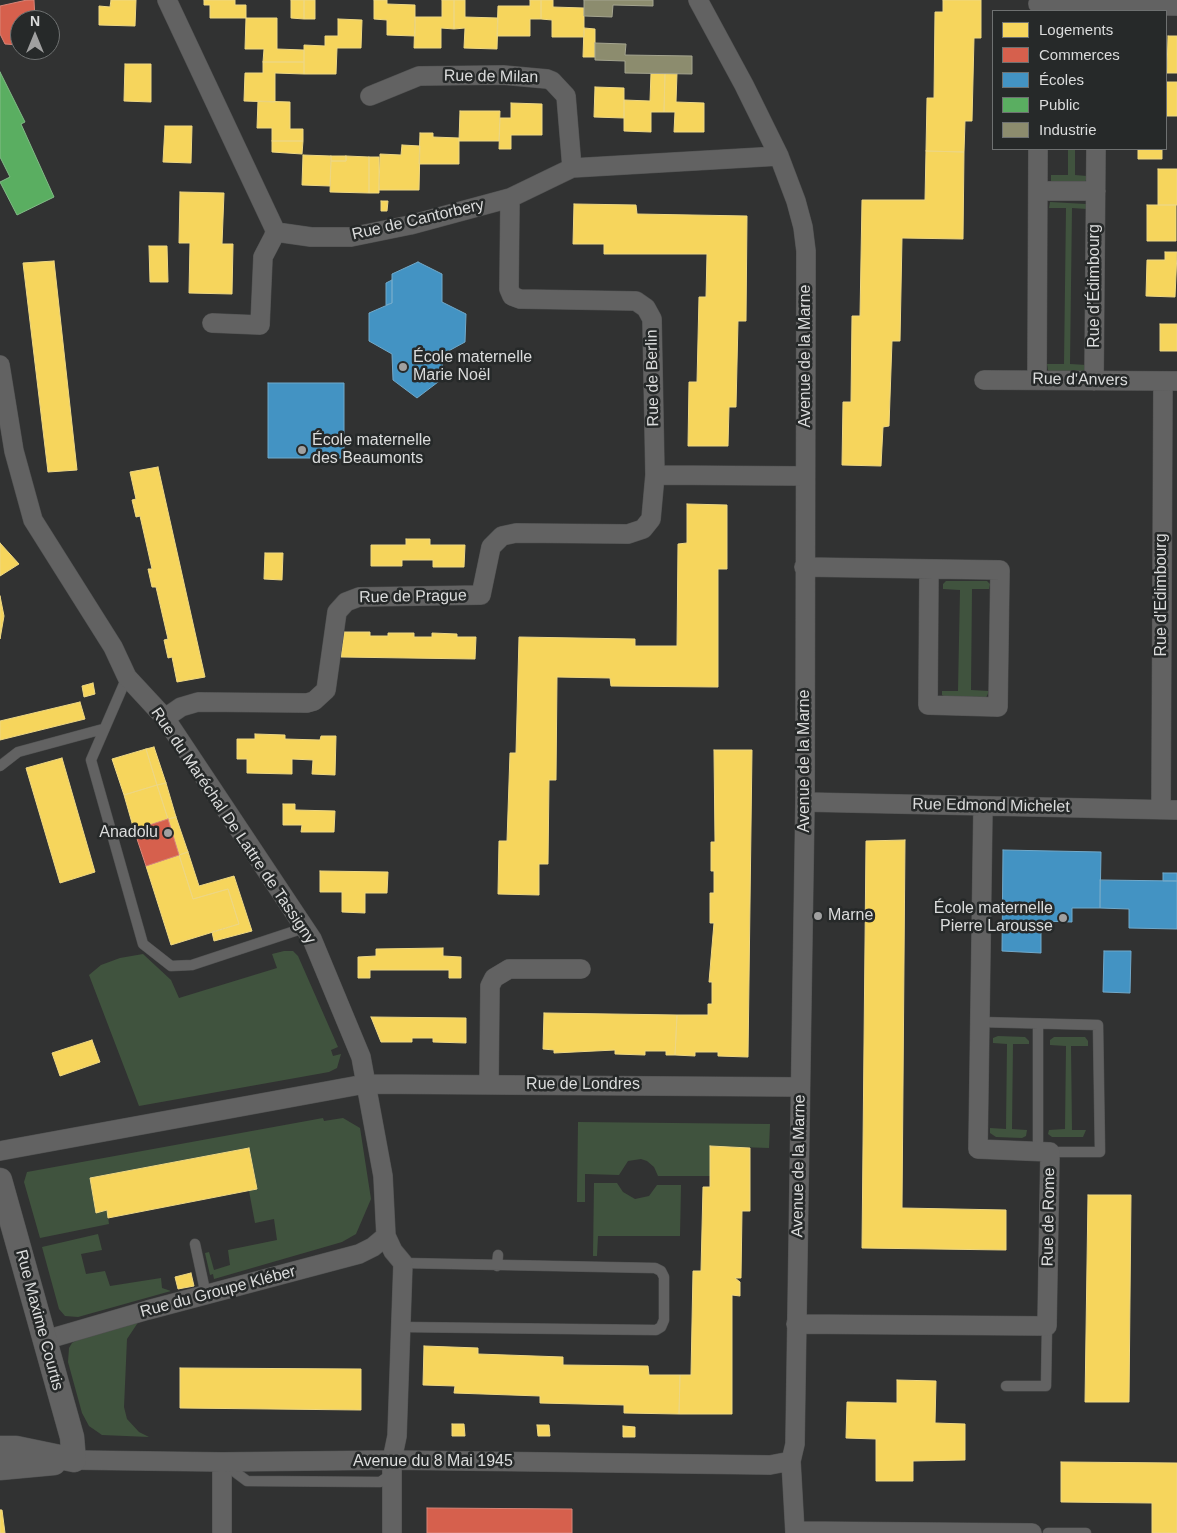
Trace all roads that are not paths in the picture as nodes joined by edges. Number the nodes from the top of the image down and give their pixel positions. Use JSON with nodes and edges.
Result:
{"nodes":[{"id":1,"x":167,"y":0,"type":"edge"},
{"id":2,"x":703,"y":4,"type":"edge"},
{"id":3,"x":1038,"y":5,"type":"edge"},
{"id":4,"x":1097,"y":5,"type":"edge"},
{"id":5,"x":1177,"y":6,"type":"edge"},
{"id":6,"x":370,"y":96,"type":"dead end"},
{"id":7,"x":1038,"y":150,"type":"edge"},
{"id":8,"x":1096,"y":150,"type":"edge"},
{"id":9,"x":779,"y":156,"type":"junction"},
{"id":10,"x":572,"y":168,"type":"junction"},
{"id":11,"x":1039,"y":191,"type":"junction"},
{"id":12,"x":1096,"y":191,"type":"junction"},
{"id":13,"x":510,"y":198,"type":"junction"},
{"id":14,"x":275,"y":234,"type":"junction"},
{"id":15,"x":212,"y":323,"type":"dead end"},
{"id":16,"x":0,"y":365,"type":"edge"},
{"id":17,"x":984,"y":380,"type":"dead end"},
{"id":18,"x":1037,"y":380,"type":"junction"},
{"id":19,"x":1094,"y":381,"type":"junction"},
{"id":20,"x":1170,"y":381,"type":"edge"},
{"id":21,"x":655,"y":475,"type":"junction"},
{"id":22,"x":805,"y":476,"type":"junction"},
{"id":23,"x":804,"y":567,"type":"junction"},
{"id":24,"x":929,"y":569,"type":"junction"},
{"id":25,"x":1169,"y":593,"type":"edge"},
{"id":26,"x":127,"y":677,"type":"junction"},
{"id":27,"x":165,"y":718,"type":"junction"},
{"id":28,"x":103,"y":729,"type":"junction"},
{"id":29,"x":0,"y":766,"type":"edge"},
{"id":30,"x":805,"y":802,"type":"junction"},
{"id":31,"x":983,"y":806,"type":"junction"},
{"id":32,"x":1169,"y":809,"type":"edge"},
{"id":33,"x":304,"y":928,"type":"junction"},
{"id":34,"x":581,"y":969,"type":"dead end"},
{"id":35,"x":980,"y":1022,"type":"junction"},
{"id":36,"x":1038,"y":1024,"type":"junction"},
{"id":37,"x":365,"y":1084,"type":"junction"},
{"id":38,"x":489,"y":1084,"type":"junction"},
{"id":39,"x":800,"y":1087,"type":"junction"},
{"id":40,"x":0,"y":1151,"type":"edge"},
{"id":41,"x":1044,"y":1152,"type":"junction"},
{"id":42,"x":0,"y":1180,"type":"edge"},
{"id":43,"x":386,"y":1236,"type":"junction"},
{"id":44,"x":195,"y":1244,"type":"dead end"},
{"id":45,"x":498,"y":1255,"type":"dead end"},
{"id":46,"x":403,"y":1263,"type":"junction"},
{"id":47,"x":497,"y":1266,"type":"junction"},
{"id":48,"x":206,"y":1295,"type":"junction"},
{"id":49,"x":796,"y":1324,"type":"junction"},
{"id":50,"x":1047,"y":1326,"type":"junction"},
{"id":51,"x":401,"y":1327,"type":"junction"},
{"id":52,"x":45,"y":1340,"type":"junction"},
{"id":53,"x":1006,"y":1386,"type":"dead end"},
{"id":54,"x":0,"y":1448,"type":"edge"},
{"id":55,"x":74,"y":1460,"type":"junction"},
{"id":56,"x":792,"y":1461,"type":"junction"},
{"id":57,"x":222,"y":1462,"type":"junction"},
{"id":58,"x":392,"y":1467,"type":"junction"},
{"id":59,"x":0,"y":1468,"type":"edge"},
{"id":60,"x":795,"y":1532,"type":"edge"},
{"id":61,"x":222,"y":1533,"type":"edge"},
{"id":62,"x":392,"y":1533,"type":"edge"},
{"id":63,"x":1032,"y":1533,"type":"edge"},
{"id":64,"x":1048,"y":1533,"type":"edge"},
{"id":65,"x":1086,"y":1533,"type":"edge"}],
"edges":[{"from":1,"to":14,"type":"street"},
{"from":2,"to":9,"type":"street","name":"Avenue de la Marne"},
{"from":3,"to":4,"type":"street"},
{"from":4,"to":5,"type":"street"},
{"from":6,"to":10,"type":"street","name":"Rue de Milan"},
{"from":7,"to":11,"type":"street"},
{"from":8,"to":12,"type":"street","name":"Rue d’Édimbourg"},
{"from":9,"to":10,"type":"street","name":"Rue de Cantorbery"},
{"from":9,"to":22,"type":"street","name":"Avenue de la Marne"},
{"from":10,"to":13,"type":"street","name":"Rue de Cantorbery"},
{"from":11,"to":12,"type":"street"},
{"from":11,"to":18,"type":"street"},
{"from":12,"to":19,"type":"street","name":"Rue d’Édimbourg"},
{"from":13,"to":14,"type":"street","name":"Rue de Cantorbery"},
{"from":13,"to":21,"type":"street","name":"Rue de Berlin"},
{"from":14,"to":15,"type":"street"},
{"from":16,"to":26,"type":"street","name":"Rue du Maréchal De Lattre de Tassigny"},
{"from":17,"to":18,"type":"street","name":"Rue d'Anvers"},
{"from":18,"to":19,"type":"street","name":"Rue d'Anvers"},
{"from":19,"to":20,"type":"street","name":"Rue d'Anvers"},
{"from":20,"to":25,"type":"street","name":"Rue d'Edimbourg"},
{"from":21,"to":22,"type":"street"},
{"from":21,"to":27,"type":"street","name":"Rue de Prague"},
{"from":22,"to":23,"type":"street","name":"Avenue de la Marne"},
{"from":23,"to":24,"type":"street"},
{"from":23,"to":30,"type":"street","name":"Avenue de la Marne"},
{"from":24,"to":24,"type":"street"},
{"from":25,"to":32,"type":"street","name":"Rue d'Edimbourg"},
{"from":26,"to":27,"type":"street","name":"Rue du Maréchal De Lattre de Tassigny"},
{"from":26,"to":28,"type":"lane"},
{"from":27,"to":33,"type":"street","name":"Rue du Maréchal De Lattre de Tassigny"},
{"from":28,"to":29,"type":"lane"},
{"from":28,"to":33,"type":"lane"},
{"from":30,"to":31,"type":"street","name":"Rue Edmond Michelet"},
{"from":30,"to":39,"type":"street","name":"Avenue de la Marne"},
{"from":31,"to":32,"type":"street","name":"Rue Edmond Michelet"},
{"from":31,"to":35,"type":"street","name":"Rue de Rome"},
{"from":33,"to":37,"type":"street","name":"Rue du Maréchal De Lattre de Tassigny"},
{"from":34,"to":38,"type":"street"},
{"from":35,"to":36,"type":"lane"},
{"from":35,"to":41,"type":"street","name":"Rue de Rome"},
{"from":36,"to":41,"type":"lane"},
{"from":36,"to":41,"type":"lane"},
{"from":37,"to":38,"type":"street","name":"Rue de Londres"},
{"from":37,"to":40,"type":"street","name":"Rue de Londres"},
{"from":37,"to":43,"type":"street","name":"Rue du Maréchal De Lattre de Tassigny"},
{"from":38,"to":39,"type":"street","name":"Rue de Londres"},
{"from":39,"to":49,"type":"street","name":"Avenue de la Marne"},
{"from":41,"to":50,"type":"street","name":"Rue de Rome"},
{"from":42,"to":52,"type":"street","name":"Rue Maxime Courtis"},
{"from":43,"to":46,"type":"street","name":"Rue du Maréchal De Lattre de Tassigny"},
{"from":43,"to":48,"type":"street","name":"Rue du Groupe Kléber"},
{"from":44,"to":48,"type":"lane"},
{"from":45,"to":47,"type":"lane"},
{"from":46,"to":47,"type":"lane"},
{"from":46,"to":51,"type":"street"},
{"from":47,"to":51,"type":"lane"},
{"from":48,"to":52,"type":"street","name":"Rue du Groupe Kléber"},
{"from":49,"to":50,"type":"street"},
{"from":49,"to":56,"type":"street","name":"Avenue de la Marne"},
{"from":50,"to":53,"type":"lane"},
{"from":51,"to":58,"type":"street"},
{"from":52,"to":55,"type":"street","name":"Rue Maxime Courtis"},
{"from":54,"to":55,"type":"street"},
{"from":55,"to":57,"type":"street","name":"Avenue du 8 Mai 1945"},
{"from":55,"to":59,"type":"street"},
{"from":56,"to":58,"type":"street","name":"Avenue du 8 Mai 1945"},
{"from":56,"to":60,"type":"street","name":"Avenue de la Marne"},
{"from":57,"to":58,"type":"street","name":"Avenue du 8 Mai 1945"},
{"from":57,"to":58,"type":"lane"},
{"from":57,"to":61,"type":"street"},
{"from":58,"to":62,"type":"street"},
{"from":60,"to":63,"type":"street"},
{"from":64,"to":65,"type":"lane"}]}
